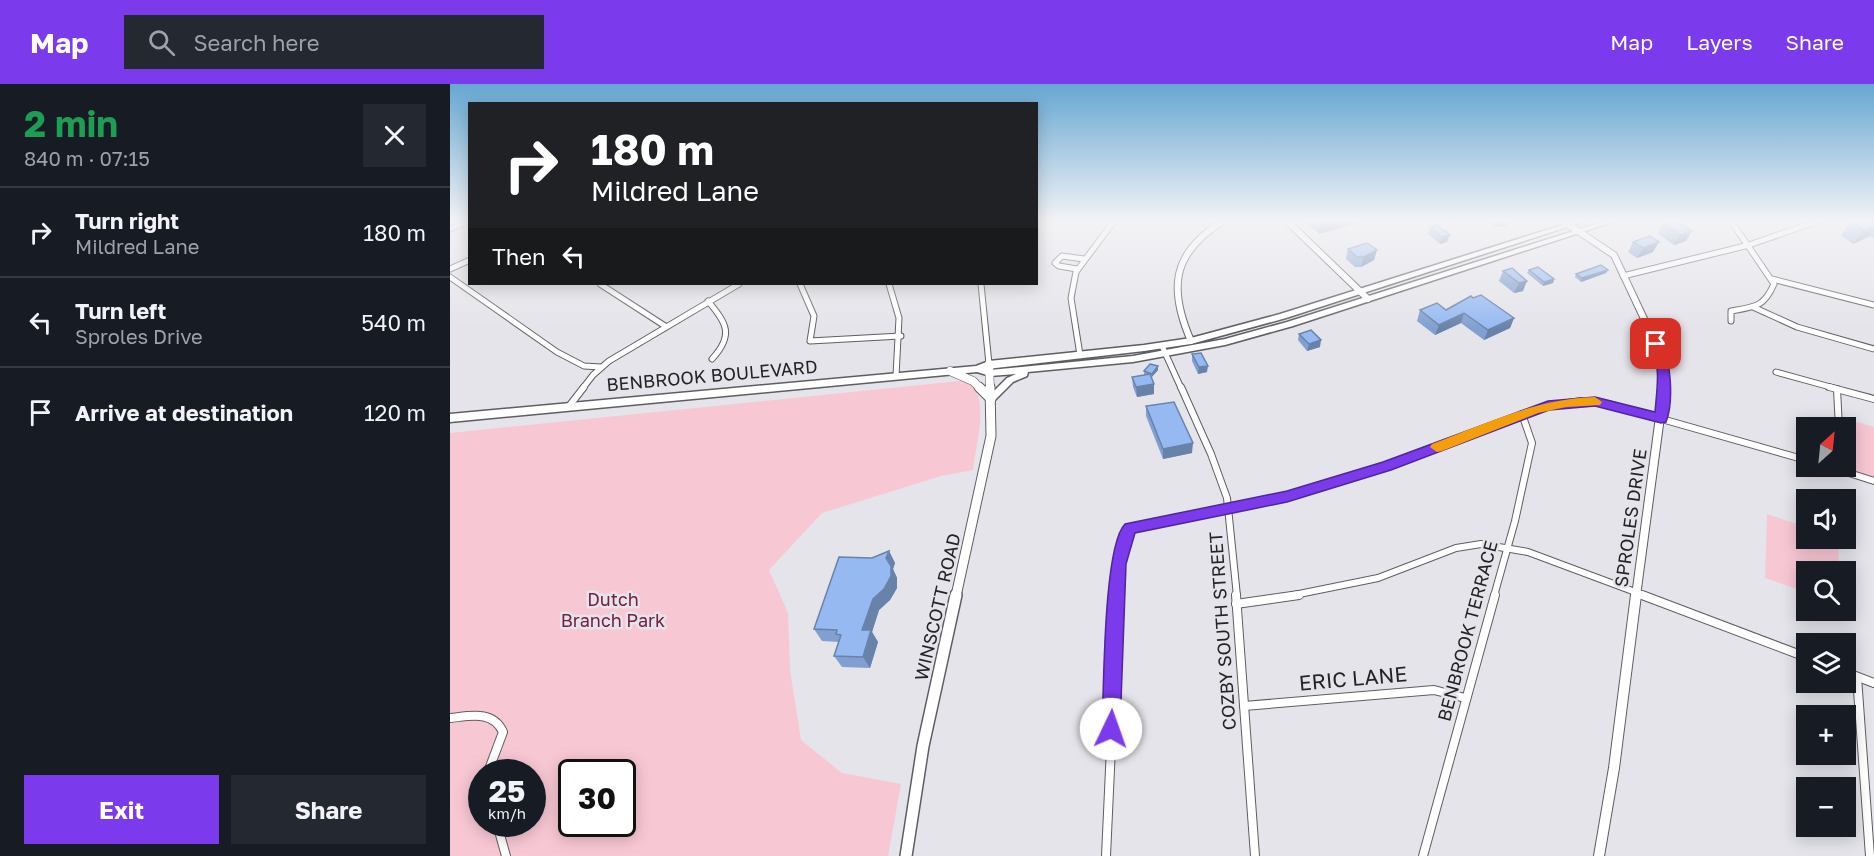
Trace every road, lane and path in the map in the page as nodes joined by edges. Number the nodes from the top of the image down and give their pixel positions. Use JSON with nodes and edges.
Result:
{"nodes":[{"id":1,"x":1061,"y":257,"type":"edge"},
{"id":2,"x":1070,"y":257,"type":"edge"},
{"id":3,"x":1185,"y":257,"type":"edge"},
{"id":4,"x":1324,"y":257,"type":"edge"},
{"id":5,"x":1462,"y":257,"type":"edge"},
{"id":6,"x":1499,"y":257,"type":"edge"},
{"id":7,"x":1614,"y":257,"type":"edge"},
{"id":8,"x":1700,"y":257,"type":"edge"},
{"id":9,"x":1757,"y":257,"type":"edge"},
{"id":10,"x":1084,"y":259,"type":"joint"},
{"id":11,"x":468,"y":261,"type":"edge"},
{"id":12,"x":450,"y":269,"type":"edge"},
{"id":13,"x":1077,"y":269,"type":"junction"},
{"id":14,"x":1623,"y":276,"type":"junction"},
{"id":15,"x":450,"y":277,"type":"edge"},
{"id":16,"x":1772,"y":279,"type":"junction"},
{"id":17,"x":602,"y":285,"type":"edge"},
{"id":18,"x":735,"y":285,"type":"edge"},
{"id":19,"x":800,"y":285,"type":"edge"},
{"id":20,"x":889,"y":285,"type":"edge"},
{"id":21,"x":981,"y":285,"type":"edge"},
{"id":22,"x":1359,"y":291,"type":"junction"},
{"id":23,"x":1368,"y":299,"type":"junction"},
{"id":24,"x":708,"y":301,"type":"junction"},
{"id":25,"x":1874,"y":305,"type":"edge"},
{"id":26,"x":1753,"y":307,"type":"junction"},
{"id":27,"x":1731,"y":321,"type":"dead end"},
{"id":28,"x":665,"y":326,"type":"junction"},
{"id":29,"x":901,"y":336,"type":"junction"},
{"id":30,"x":1191,"y":341,"type":"junction"},
{"id":31,"x":1874,"y":349,"type":"edge"},
{"id":32,"x":1164,"y":350,"type":"junction"},
{"id":33,"x":1080,"y":355,"type":"junction"},
{"id":34,"x":712,"y":359,"type":"dead end"},
{"id":35,"x":601,"y":367,"type":"junction"},
{"id":36,"x":989,"y":368,"type":"junction"},
{"id":37,"x":1032,"y":370,"type":"junction"},
{"id":38,"x":950,"y":371,"type":"junction"},
{"id":39,"x":1776,"y":372,"type":"dead end"},
{"id":40,"x":896,"y":376,"type":"junction"},
{"id":41,"x":1837,"y":389,"type":"junction"},
{"id":42,"x":991,"y":399,"type":"junction"},
{"id":43,"x":1874,"y":399,"type":"edge"},
{"id":44,"x":570,"y":405,"type":"junction"},
{"id":45,"x":1522,"y":414,"type":"junction"},
{"id":46,"x":1838,"y":417,"type":"edge"},
{"id":47,"x":450,"y":418,"type":"edge"},
{"id":48,"x":1661,"y":418,"type":"junction"},
{"id":49,"x":1796,"y":457,"type":"edge"},
{"id":50,"x":1856,"y":474,"type":"edge"},
{"id":51,"x":1874,"y":481,"type":"edge"},
{"id":52,"x":1229,"y":510,"type":"junction"},
{"id":53,"x":1506,"y":546,"type":"junction"},
{"id":54,"x":1636,"y":593,"type":"junction"},
{"id":55,"x":1236,"y":604,"type":"junction"},
{"id":56,"x":1796,"y":653,"type":"edge"},
{"id":57,"x":1857,"y":676,"type":"joint"},
{"id":58,"x":1874,"y":683,"type":"edge"},
{"id":59,"x":1465,"y":698,"type":"junction"},
{"id":60,"x":1244,"y":706,"type":"junction"},
{"id":61,"x":450,"y":718,"type":"edge"},
{"id":62,"x":493,"y":759,"type":"edge"},
{"id":63,"x":501,"y":837,"type":"edge"},
{"id":64,"x":506,"y":856,"type":"edge"},
{"id":65,"x":906,"y":856,"type":"edge"},
{"id":66,"x":1106,"y":856,"type":"edge"},
{"id":67,"x":1255,"y":856,"type":"edge"},
{"id":68,"x":1422,"y":856,"type":"edge"},
{"id":69,"x":1599,"y":856,"type":"edge"},
{"id":70,"x":1870,"y":856,"type":"edge"}],
"edges":[{"from":1,"to":13,"type":"street"},
{"from":2,"to":10,"type":"street"},
{"from":3,"to":30,"type":"street"},
{"from":4,"to":22,"type":"street"},
{"from":5,"to":22,"type":"highway","name":"BENBROOK BOULEVARD"},
{"from":6,"to":23,"type":"highway","name":"BENBROOK BOULEVARD"},
{"from":7,"to":14,"type":"street","name":"SPROLES DRIVE"},
{"from":8,"to":14,"type":"street"},
{"from":9,"to":16,"type":"street"},
{"from":10,"to":13,"type":"street"},
{"from":11,"to":12,"type":"street"},
{"from":13,"to":33,"type":"street"},
{"from":14,"to":48,"type":"street","name":"SPROLES DRIVE"},
{"from":15,"to":35,"type":"street"},
{"from":16,"to":25,"type":"street"},
{"from":16,"to":26,"type":"street"},
{"from":17,"to":28,"type":"street"},
{"from":18,"to":24,"type":"street"},
{"from":19,"to":29,"type":"street"},
{"from":20,"to":29,"type":"street"},
{"from":21,"to":36,"type":"street"},
{"from":22,"to":23,"type":"street"},
{"from":22,"to":30,"type":"highway","name":"BENBROOK BOULEVARD"},
{"from":23,"to":32,"type":"highway","name":"BENBROOK BOULEVARD"},
{"from":24,"to":28,"type":"street"},
{"from":24,"to":34,"type":"street"},
{"from":26,"to":27,"type":"street"},
{"from":26,"to":31,"type":"street"},
{"from":28,"to":35,"type":"street"},
{"from":29,"to":40,"type":"street"},
{"from":30,"to":32,"type":"highway","name":"BENBROOK BOULEVARD"},
{"from":32,"to":33,"type":"highway","name":"BENBROOK BOULEVARD"},
{"from":32,"to":37,"type":"highway","name":"BENBROOK BOULEVARD"},
{"from":32,"to":52,"type":"street","name":"COZBY SOUTH STREET"},
{"from":33,"to":36,"type":"highway","name":"BENBROOK BOULEVARD"},
{"from":35,"to":44,"type":"street"},
{"from":36,"to":37,"type":"highway","name":"BENBROOK BOULEVARD"},
{"from":36,"to":38,"type":"highway","name":"BENBROOK BOULEVARD"},
{"from":36,"to":42,"type":"main road","name":"WINSCOTT ROAD"},
{"from":37,"to":42,"type":"highway"},
{"from":38,"to":40,"type":"highway","name":"BENBROOK BOULEVARD"},
{"from":38,"to":42,"type":"main road"},
{"from":39,"to":41,"type":"street"},
{"from":40,"to":44,"type":"highway","name":"BENBROOK BOULEVARD"},
{"from":41,"to":43,"type":"street"},
{"from":41,"to":46,"type":"street"},
{"from":42,"to":65,"type":"main road","name":"WINSCOTT ROAD"},
{"from":44,"to":47,"type":"highway","name":"BENBROOK BOULEVARD"},
{"from":45,"to":48,"type":"street"},
{"from":45,"to":52,"type":"street"},
{"from":45,"to":53,"type":"street","name":"BENBROOK TERRACE"},
{"from":48,"to":49,"type":"street"},
{"from":48,"to":54,"type":"street","name":"SPROLES DRIVE"},
{"from":50,"to":51,"type":"street"},
{"from":52,"to":55,"type":"street","name":"COZBY SOUTH STREET"},
{"from":52,"to":66,"type":"street"},
{"from":53,"to":54,"type":"street"},
{"from":53,"to":55,"type":"street"},
{"from":53,"to":59,"type":"street","name":"BENBROOK TERRACE"},
{"from":54,"to":56,"type":"street"},
{"from":54,"to":69,"type":"street","name":"SPROLES DRIVE"},
{"from":55,"to":60,"type":"street","name":"COZBY SOUTH STREET"},
{"from":57,"to":58,"type":"street"},
{"from":57,"to":70,"type":"street"},
{"from":59,"to":60,"type":"street","name":"ERIC LANE"},
{"from":59,"to":68,"type":"street","name":"BENBROOK TERRACE"},
{"from":60,"to":67,"type":"street","name":"COZBY SOUTH STREET"},
{"from":61,"to":62,"type":"street"},
{"from":63,"to":64,"type":"street"}]}
